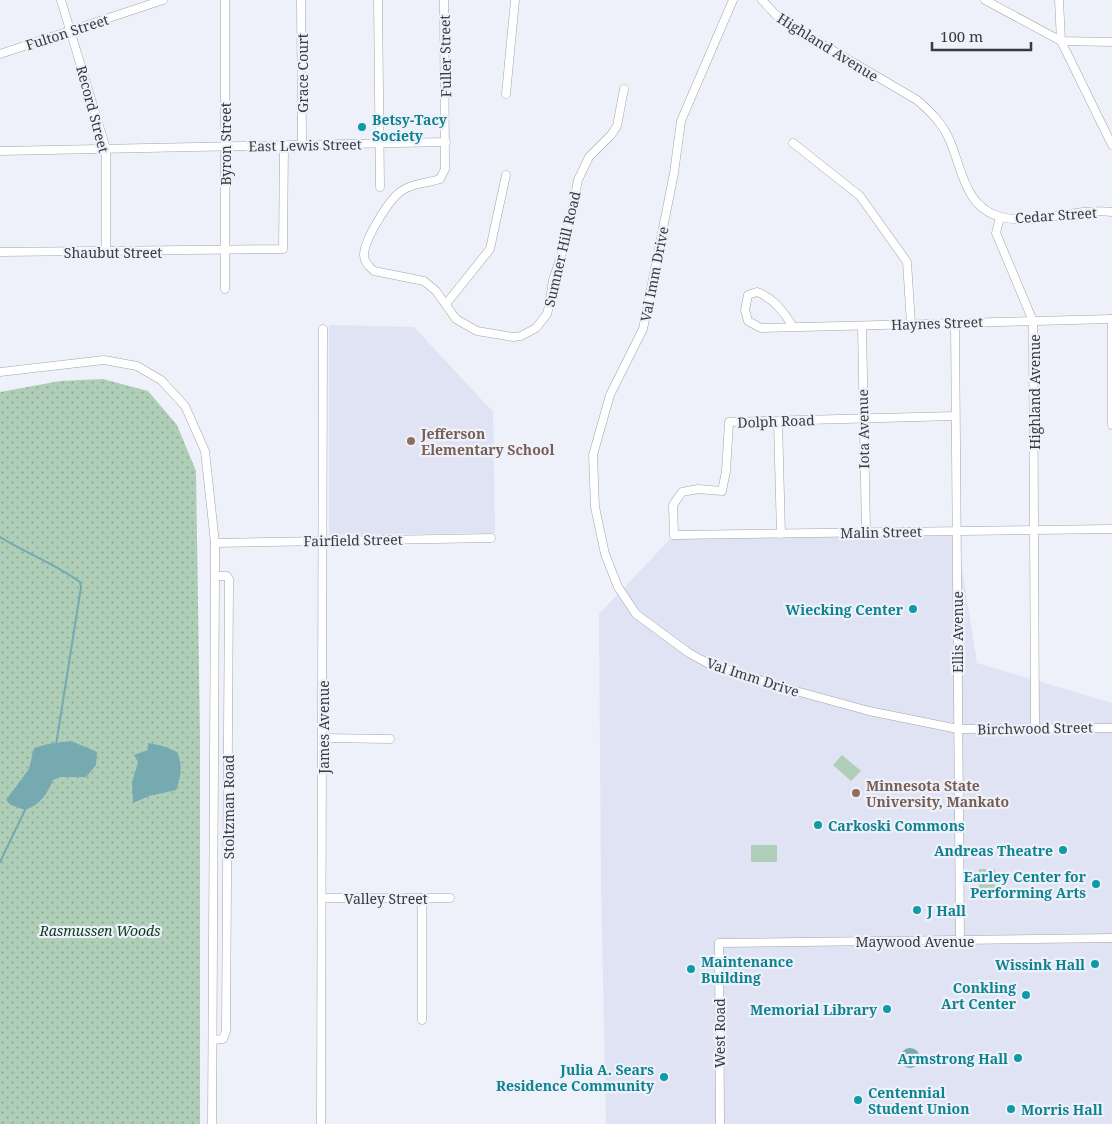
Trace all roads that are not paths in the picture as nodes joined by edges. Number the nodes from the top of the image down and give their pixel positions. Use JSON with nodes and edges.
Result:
{"nodes":[{"id":1,"x":61,"y":0,"type":"edge"},
{"id":2,"x":163,"y":0,"type":"edge"},
{"id":3,"x":225,"y":0,"type":"edge"},
{"id":4,"x":301,"y":0,"type":"edge"},
{"id":5,"x":378,"y":0,"type":"edge"},
{"id":6,"x":444,"y":0,"type":"edge"},
{"id":7,"x":516,"y":0,"type":"edge"},
{"id":8,"x":733,"y":0,"type":"edge"},
{"id":9,"x":762,"y":0,"type":"edge"},
{"id":10,"x":985,"y":0,"type":"edge"},
{"id":11,"x":1059,"y":0,"type":"edge"},
{"id":12,"x":72,"y":31,"type":"junction"},
{"id":13,"x":1061,"y":41,"type":"junction"},
{"id":14,"x":1112,"y":42,"type":"edge"},
{"id":15,"x":0,"y":54,"type":"edge"},
{"id":16,"x":624,"y":89,"type":"dead end"},
{"id":17,"x":506,"y":94,"type":"dead end"},
{"id":18,"x":1109,"y":133,"type":"edge"},
{"id":19,"x":446,"y":142,"type":"junction"},
{"id":20,"x":793,"y":143,"type":"dead end"},
{"id":21,"x":380,"y":144,"type":"junction"},
{"id":22,"x":302,"y":145,"type":"junction"},
{"id":23,"x":1112,"y":145,"type":"edge"},
{"id":24,"x":284,"y":146,"type":"junction"},
{"id":25,"x":225,"y":147,"type":"junction"},
{"id":26,"x":106,"y":149,"type":"junction"},
{"id":27,"x":0,"y":151,"type":"edge"},
{"id":28,"x":506,"y":175,"type":"dead end"},
{"id":29,"x":380,"y":187,"type":"dead end"},
{"id":30,"x":1112,"y":212,"type":"edge"},
{"id":31,"x":1000,"y":217,"type":"junction"},
{"id":32,"x":225,"y":251,"type":"junction"},
{"id":33,"x":0,"y":252,"type":"edge"},
{"id":34,"x":106,"y":252,"type":"junction"},
{"id":35,"x":225,"y":289,"type":"dead end"},
{"id":36,"x":446,"y":304,"type":"junction"},
{"id":37,"x":1112,"y":319,"type":"edge"},
{"id":38,"x":1034,"y":321,"type":"junction"},
{"id":39,"x":955,"y":323,"type":"junction"},
{"id":40,"x":912,"y":324,"type":"junction"},
{"id":41,"x":862,"y":326,"type":"junction"},
{"id":42,"x":793,"y":328,"type":"junction"},
{"id":43,"x":323,"y":329,"type":"dead end"},
{"id":44,"x":0,"y":372,"type":"edge"},
{"id":45,"x":956,"y":416,"type":"junction"},
{"id":46,"x":863,"y":418,"type":"junction"},
{"id":47,"x":778,"y":422,"type":"junction"},
{"id":48,"x":1112,"y":425,"type":"edge"},
{"id":49,"x":673,"y":512,"type":"joint"},
{"id":50,"x":1112,"y":529,"type":"edge"},
{"id":51,"x":1035,"y":530,"type":"junction"},
{"id":52,"x":956,"y":531,"type":"junction"},
{"id":53,"x":866,"y":532,"type":"junction"},
{"id":54,"x":781,"y":534,"type":"junction"},
{"id":55,"x":490,"y":538,"type":"dead end"},
{"id":56,"x":324,"y":540,"type":"junction"},
{"id":57,"x":215,"y":543,"type":"junction"},
{"id":58,"x":216,"y":576,"type":"junction"},
{"id":59,"x":1035,"y":728,"type":"junction"},
{"id":60,"x":1112,"y":728,"type":"edge"},
{"id":61,"x":958,"y":729,"type":"junction"},
{"id":62,"x":324,"y":738,"type":"junction"},
{"id":63,"x":390,"y":739,"type":"dead end"},
{"id":64,"x":322,"y":898,"type":"junction"},
{"id":65,"x":422,"y":898,"type":"junction"},
{"id":66,"x":450,"y":898,"type":"dead end"},
{"id":67,"x":1112,"y":938,"type":"edge"},
{"id":68,"x":960,"y":941,"type":"junction"},
{"id":69,"x":719,"y":943,"type":"joint"},
{"id":70,"x":422,"y":1020,"type":"dead end"},
{"id":71,"x":213,"y":1040,"type":"junction"},
{"id":72,"x":212,"y":1124,"type":"edge"},
{"id":73,"x":321,"y":1124,"type":"edge"},
{"id":74,"x":720,"y":1124,"type":"edge"}],
"edges":[{"from":1,"to":12,"type":"street","name":"Record Street"},
{"from":2,"to":12,"type":"street","name":"Fulton Street"},
{"from":3,"to":25,"type":"street","name":"Byron Street"},
{"from":4,"to":22,"type":"street","name":"Grace Court"},
{"from":5,"to":21,"type":"street"},
{"from":6,"to":19,"type":"street","name":"Fuller Street"},
{"from":7,"to":17,"type":"street"},
{"from":8,"to":61,"type":"street","name":"Val Imm Drive"},
{"from":9,"to":31,"type":"street","name":"Highland Avenue"},
{"from":10,"to":13,"type":"street"},
{"from":11,"to":13,"type":"street"},
{"from":12,"to":15,"type":"street","name":"Fulton Street"},
{"from":12,"to":26,"type":"street","name":"Record Street"},
{"from":13,"to":14,"type":"street"},
{"from":13,"to":18,"type":"street"},
{"from":16,"to":36,"type":"street","name":"Sumner Hill Road"},
{"from":18,"to":23,"type":"street"},
{"from":19,"to":21,"type":"street","name":"East Lewis Street"},
{"from":19,"to":36,"type":"street","name":"Sumner Hill Road"},
{"from":20,"to":40,"type":"street"},
{"from":21,"to":22,"type":"street","name":"East Lewis Street"},
{"from":21,"to":29,"type":"street"},
{"from":22,"to":24,"type":"street","name":"East Lewis Street"},
{"from":24,"to":25,"type":"street","name":"East Lewis Street"},
{"from":24,"to":32,"type":"street","name":"Shaubut Street"},
{"from":25,"to":26,"type":"street","name":"East Lewis Street"},
{"from":25,"to":32,"type":"street","name":"Byron Street"},
{"from":26,"to":27,"type":"street","name":"East Lewis Street"},
{"from":26,"to":34,"type":"street","name":"Record Street"},
{"from":28,"to":36,"type":"street"},
{"from":30,"to":31,"type":"street","name":"Cedar Street"},
{"from":31,"to":38,"type":"street","name":"Highland Avenue"},
{"from":32,"to":34,"type":"street","name":"Shaubut Street"},
{"from":32,"to":35,"type":"street","name":"Byron Street"},
{"from":33,"to":34,"type":"street","name":"Shaubut Street"},
{"from":37,"to":38,"type":"street","name":"Haynes Street"},
{"from":37,"to":48,"type":"street"},
{"from":38,"to":39,"type":"street","name":"Haynes Street"},
{"from":38,"to":51,"type":"street","name":"Highland Avenue"},
{"from":39,"to":40,"type":"street","name":"Haynes Street"},
{"from":39,"to":45,"type":"street","name":"Ellis Avenue"},
{"from":40,"to":41,"type":"street","name":"Haynes Street"},
{"from":41,"to":42,"type":"street","name":"Haynes Street"},
{"from":41,"to":46,"type":"street","name":"Iota Avenue"},
{"from":42,"to":42,"type":"street","name":"Haynes Street"},
{"from":43,"to":56,"type":"street","name":"James Avenue"},
{"from":44,"to":57,"type":"street","name":"Stoltzman Road"},
{"from":45,"to":46,"type":"street","name":"Dolph Road"},
{"from":45,"to":52,"type":"street","name":"Ellis Avenue"},
{"from":46,"to":47,"type":"street","name":"Dolph Road"},
{"from":46,"to":53,"type":"street","name":"Iota Avenue"},
{"from":47,"to":49,"type":"street","name":"Dolph Road"},
{"from":47,"to":54,"type":"street"},
{"from":49,"to":54,"type":"street","name":"Malin Street"},
{"from":50,"to":51,"type":"street","name":"Malin Street"},
{"from":51,"to":52,"type":"street","name":"Malin Street"},
{"from":51,"to":59,"type":"street","name":"Highland Avenue"},
{"from":52,"to":53,"type":"street","name":"Malin Street"},
{"from":52,"to":61,"type":"street","name":"Ellis Avenue"},
{"from":53,"to":54,"type":"street","name":"Malin Street"},
{"from":55,"to":56,"type":"street","name":"Fairfield Street"},
{"from":56,"to":57,"type":"street","name":"Fairfield Street"},
{"from":56,"to":62,"type":"street","name":"James Avenue"},
{"from":57,"to":58,"type":"street","name":"Stoltzman Road"},
{"from":58,"to":71,"type":"street","name":"Stoltzman Road"},
{"from":58,"to":71,"type":"street","name":"Stoltzman Road"},
{"from":59,"to":60,"type":"street","name":"Birchwood Street"},
{"from":59,"to":61,"type":"street","name":"Birchwood Street"},
{"from":61,"to":68,"type":"street","name":"Ellis Avenue"},
{"from":62,"to":63,"type":"street"},
{"from":62,"to":64,"type":"street","name":"James Avenue"},
{"from":64,"to":65,"type":"street","name":"Valley Street"},
{"from":64,"to":73,"type":"street","name":"James Avenue"},
{"from":65,"to":66,"type":"street","name":"Valley Street"},
{"from":65,"to":70,"type":"street"},
{"from":67,"to":68,"type":"street","name":"Maywood Avenue"},
{"from":68,"to":69,"type":"street","name":"Maywood Avenue"},
{"from":69,"to":74,"type":"street","name":"West Road"},
{"from":71,"to":72,"type":"street","name":"Stoltzman Road"}]}
